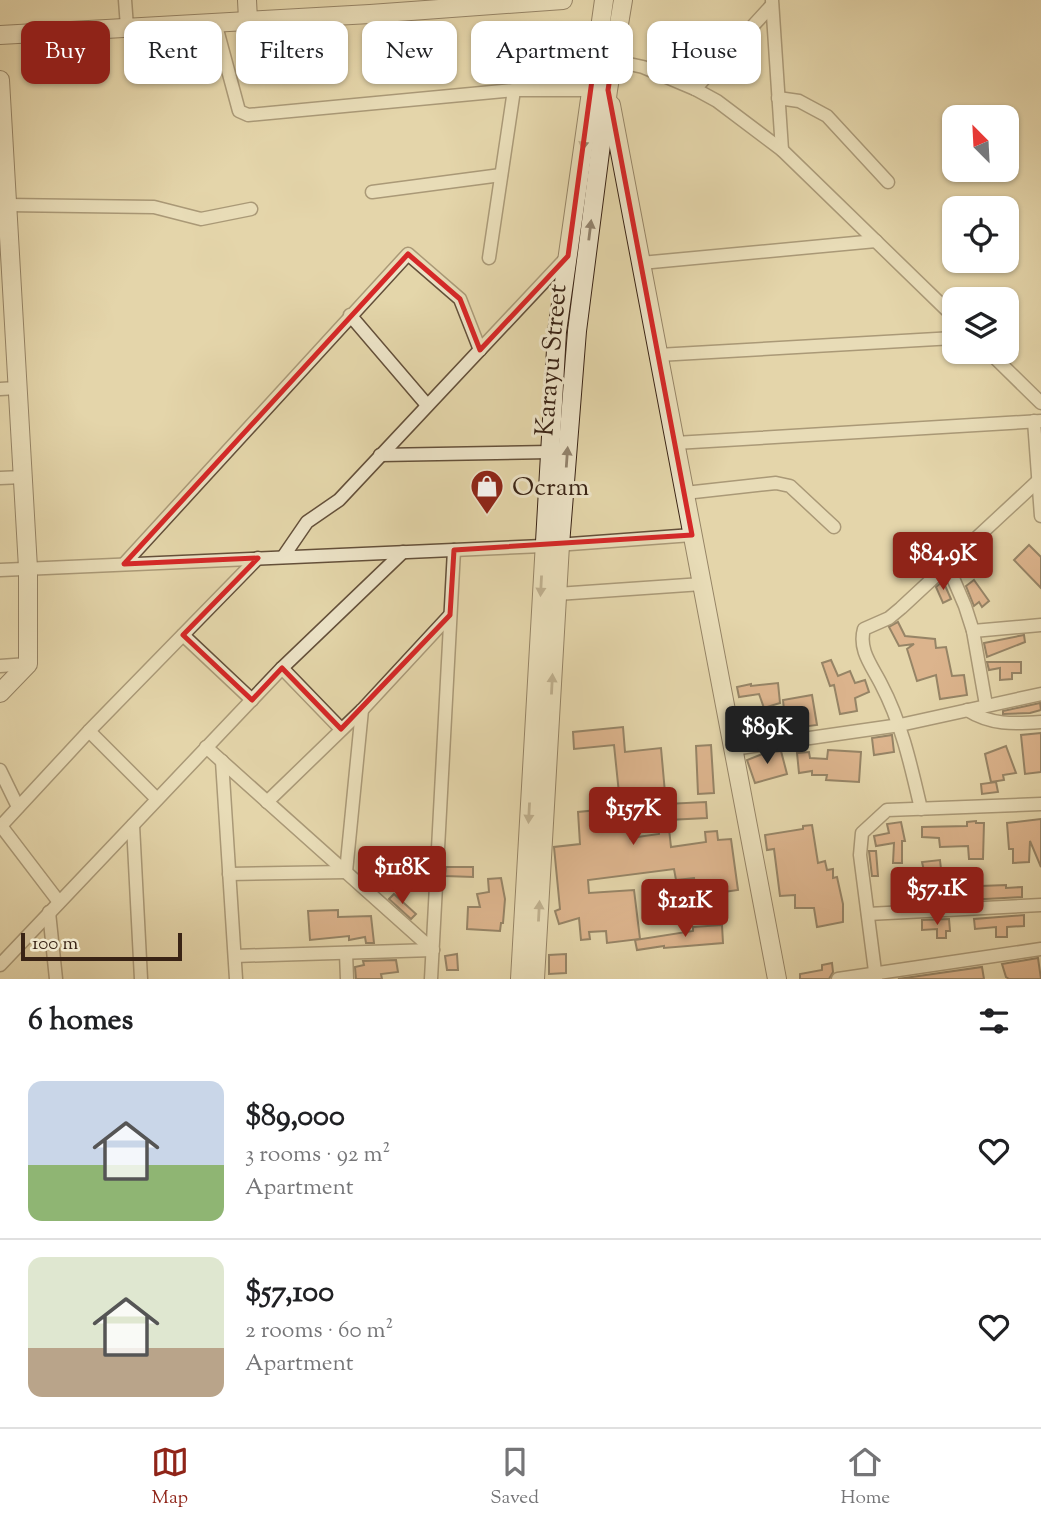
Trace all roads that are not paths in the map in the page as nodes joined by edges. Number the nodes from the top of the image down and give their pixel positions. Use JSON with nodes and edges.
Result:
{"nodes":[{"id":1,"x":125,"y":0,"type":"edge"},
{"id":2,"x":247,"y":0,"type":"edge"},
{"id":3,"x":563,"y":0,"type":"edge"},
{"id":4,"x":604,"y":0,"type":"edge"},
{"id":5,"x":623,"y":0,"type":"edge"},
{"id":6,"x":772,"y":2,"type":"edge"},
{"id":7,"x":370,"y":7,"type":"edge"},
{"id":8,"x":248,"y":20,"type":"junction"},
{"id":9,"x":127,"y":21,"type":"edge"},
{"id":10,"x":604,"y":21,"type":"edge"},
{"id":11,"x":616,"y":21,"type":"edge"},
{"id":12,"x":222,"y":22,"type":"edge"},
{"id":13,"x":124,"y":27,"type":"edge"},
{"id":14,"x":0,"y":35,"type":"edge"},
{"id":15,"x":222,"y":48,"type":"edge"},
{"id":16,"x":633,"y":65,"type":"edge"},
{"id":17,"x":0,"y":80,"type":"edge"},
{"id":18,"x":601,"y":84,"type":"edge"},
{"id":19,"x":695,"y":89,"type":"junction"},
{"id":20,"x":514,"y":90,"type":"junction"},
{"id":21,"x":600,"y":90,"type":"junction"},
{"id":22,"x":778,"y":98,"type":"junction"},
{"id":23,"x":1,"y":127,"type":"edge"},
{"id":24,"x":782,"y":150,"type":"junction"},
{"id":25,"x":501,"y":176,"type":"junction"},
{"id":26,"x":888,"y":182,"type":"dead end"},
{"id":27,"x":372,"y":192,"type":"dead end"},
{"id":28,"x":7,"y":205,"type":"junction"},
{"id":29,"x":251,"y":209,"type":"dead end"},
{"id":30,"x":876,"y":241,"type":"junction"},
{"id":31,"x":568,"y":256,"type":"junction"},
{"id":32,"x":489,"y":258,"type":"dead end"},
{"id":33,"x":641,"y":263,"type":"junction"},
{"id":34,"x":6,"y":283,"type":"edge"},
{"id":35,"x":942,"y":305,"type":"edge"},
{"id":36,"x":350,"y":315,"type":"junction"},
{"id":37,"x":942,"y":339,"type":"edge"},
{"id":38,"x":480,"y":350,"type":"junction"},
{"id":39,"x":659,"y":355,"type":"junction"},
{"id":40,"x":1001,"y":364,"type":"edge"},
{"id":41,"x":9,"y":389,"type":"edge"},
{"id":42,"x":1041,"y":402,"type":"edge"},
{"id":43,"x":427,"y":405,"type":"junction"},
{"id":44,"x":1037,"y":421,"type":"edge"},
{"id":45,"x":675,"y":443,"type":"junction"},
{"id":46,"x":550,"y":452,"type":"junction"},
{"id":47,"x":380,"y":454,"type":"junction"},
{"id":48,"x":23,"y":477,"type":"junction"},
{"id":49,"x":0,"y":478,"type":"edge"},
{"id":50,"x":1040,"y":479,"type":"edge"},
{"id":51,"x":685,"y":493,"type":"junction"},
{"id":52,"x":1041,"y":516,"type":"edge"},
{"id":53,"x":834,"y":527,"type":"dead end"},
{"id":54,"x":692,"y":535,"type":"junction"},
{"id":55,"x":552,"y":546,"type":"junction"},
{"id":56,"x":454,"y":550,"type":"junction"},
{"id":57,"x":403,"y":552,"type":"junction"},
{"id":58,"x":283,"y":557,"type":"junction"},
{"id":59,"x":258,"y":558,"type":"junction"},
{"id":60,"x":124,"y":564,"type":"junction"},
{"id":61,"x":947,"y":564,"type":"junction"},
{"id":62,"x":28,"y":568,"type":"junction"},
{"id":63,"x":0,"y":570,"type":"edge"},
{"id":64,"x":702,"y":584,"type":"junction"},
{"id":65,"x":557,"y":594,"type":"junction"},
{"id":66,"x":450,"y":615,"type":"junction"},
{"id":67,"x":1041,"y":625,"type":"edge"},
{"id":68,"x":973,"y":631,"type":"junction"},
{"id":69,"x":183,"y":635,"type":"junction"},
{"id":70,"x":28,"y":664,"type":"junction"},
{"id":71,"x":0,"y":666,"type":"edge"},
{"id":72,"x":282,"y":668,"type":"junction"},
{"id":73,"x":0,"y":693,"type":"edge"},
{"id":74,"x":1041,"y":694,"type":"edge"},
{"id":75,"x":252,"y":700,"type":"junction"},
{"id":76,"x":986,"y":705,"type":"junction"},
{"id":77,"x":362,"y":710,"type":"junction"},
{"id":78,"x":967,"y":710,"type":"junction"},
{"id":79,"x":1041,"y":722,"type":"edge"},
{"id":80,"x":900,"y":725,"type":"junction"},
{"id":81,"x":341,"y":729,"type":"junction"},
{"id":82,"x":89,"y":731,"type":"junction"},
{"id":83,"x":206,"y":747,"type":"junction"},
{"id":84,"x":733,"y":749,"type":"junction"},
{"id":85,"x":222,"y":761,"type":"junction"},
{"id":86,"x":0,"y":770,"type":"edge"},
{"id":87,"x":157,"y":799,"type":"junction"},
{"id":88,"x":267,"y":802,"type":"junction"},
{"id":89,"x":1041,"y":804,"type":"edge"},
{"id":90,"x":18,"y":807,"type":"junction"},
{"id":91,"x":921,"y":809,"type":"junction"},
{"id":92,"x":133,"y":825,"type":"junction"},
{"id":93,"x":1,"y":826,"type":"edge"},
{"id":94,"x":346,"y":872,"type":"junction"},
{"id":95,"x":229,"y":874,"type":"junction"},
{"id":96,"x":59,"y":902,"type":"junction"},
{"id":97,"x":1041,"y":905,"type":"edge"},
{"id":98,"x":49,"y":912,"type":"junction"},
{"id":99,"x":868,"y":914,"type":"junction"},
{"id":100,"x":1041,"y":949,"type":"edge"},
{"id":101,"x":433,"y":950,"type":"junction"},
{"id":102,"x":346,"y":953,"type":"junction"},
{"id":103,"x":235,"y":956,"type":"junction"},
{"id":104,"x":0,"y":965,"type":"edge"},
{"id":105,"x":876,"y":975,"type":"edge"},
{"id":106,"x":55,"y":979,"type":"edge"},
{"id":107,"x":141,"y":979,"type":"edge"},
{"id":108,"x":236,"y":979,"type":"edge"},
{"id":109,"x":348,"y":979,"type":"edge"},
{"id":110,"x":431,"y":979,"type":"edge"},
{"id":111,"x":520,"y":979,"type":"edge"},
{"id":112,"x":535,"y":979,"type":"edge"},
{"id":113,"x":776,"y":979,"type":"edge"},
{"id":114,"x":838,"y":979,"type":"edge"}],
"edges":[{"from":1,"to":9,"type":"street"},
{"from":2,"to":8,"type":"street"},
{"from":3,"to":7,"type":"street"},
{"from":4,"to":10,"type":"street","name":"Karayu Street"},
{"from":5,"to":11,"type":"street","name":"Karayu Street"},
{"from":6,"to":19,"type":"street"},
{"from":6,"to":22,"type":"street"},
{"from":7,"to":8,"type":"street"},
{"from":8,"to":12,"type":"street"},
{"from":13,"to":14,"type":"street"},
{"from":15,"to":20,"type":"street"},
{"from":16,"to":19,"type":"street"},
{"from":17,"to":23,"type":"street"},
{"from":18,"to":21,"type":"street","name":"Karayu Street"},
{"from":19,"to":24,"type":"street"},
{"from":20,"to":21,"type":"street"},
{"from":20,"to":25,"type":"street"},
{"from":21,"to":31,"type":"street","name":"Karayu Street","one_way":true},
{"from":21,"to":33,"type":"street"},
{"from":55,"to":21,"type":"street","name":"Karayu Street","one_way":true},
{"from":22,"to":24,"type":"street"},
{"from":22,"to":26,"type":"street"},
{"from":23,"to":28,"type":"street"},
{"from":24,"to":30,"type":"street"},
{"from":25,"to":27,"type":"street"},
{"from":25,"to":32,"type":"street"},
{"from":28,"to":29,"type":"street"},
{"from":28,"to":34,"type":"street"},
{"from":30,"to":33,"type":"street"},
{"from":30,"to":35,"type":"street"},
{"from":31,"to":38,"type":"street"},
{"from":31,"to":46,"type":"street","name":"Karayu Street"},
{"from":33,"to":39,"type":"street"},
{"from":34,"to":41,"type":"street"},
{"from":36,"to":38,"type":"street"},
{"from":36,"to":43,"type":"street"},
{"from":36,"to":60,"type":"street"},
{"from":37,"to":39,"type":"street"},
{"from":38,"to":43,"type":"street"},
{"from":39,"to":45,"type":"street"},
{"from":40,"to":42,"type":"street"},
{"from":41,"to":48,"type":"street"},
{"from":43,"to":47,"type":"street"},
{"from":44,"to":45,"type":"street"},
{"from":44,"to":50,"type":"street"},
{"from":45,"to":51,"type":"street"},
{"from":46,"to":47,"type":"street"},
{"from":46,"to":55,"type":"street","name":"Karayu Street"},
{"from":47,"to":58,"type":"street"},
{"from":48,"to":49,"type":"street"},
{"from":48,"to":62,"type":"street"},
{"from":50,"to":52,"type":"street"},
{"from":50,"to":61,"type":"street"},
{"from":51,"to":53,"type":"street"},
{"from":51,"to":54,"type":"street"},
{"from":54,"to":55,"type":"street"},
{"from":54,"to":64,"type":"street"},
{"from":55,"to":56,"type":"street"},
{"from":55,"to":65,"type":"street","name":"Karayu Street"},
{"from":55,"to":111,"type":"street","name":"Karayu Street","one_way":true},
{"from":56,"to":57,"type":"street"},
{"from":56,"to":66,"type":"street"},
{"from":57,"to":58,"type":"street"},
{"from":57,"to":72,"type":"street"},
{"from":58,"to":59,"type":"street"},
{"from":59,"to":60,"type":"street"},
{"from":59,"to":69,"type":"street"},
{"from":60,"to":62,"type":"street"},
{"from":61,"to":68,"type":"street"},
{"from":61,"to":80,"type":"street"},
{"from":62,"to":63,"type":"street"},
{"from":62,"to":70,"type":"street"},
{"from":64,"to":65,"type":"street"},
{"from":64,"to":84,"type":"street"},
{"from":112,"to":65,"type":"street","name":"Karayu Street","one_way":true},
{"from":66,"to":77,"type":"street"},
{"from":66,"to":101,"type":"street"},
{"from":67,"to":68,"type":"street"},
{"from":68,"to":76,"type":"street"},
{"from":69,"to":75,"type":"street"},
{"from":69,"to":82,"type":"street"},
{"from":70,"to":71,"type":"street"},
{"from":70,"to":73,"type":"street"},
{"from":72,"to":75,"type":"street"},
{"from":72,"to":81,"type":"street"},
{"from":74,"to":76,"type":"street"},
{"from":75,"to":83,"type":"street"},
{"from":76,"to":78,"type":"street"},
{"from":77,"to":81,"type":"street"},
{"from":77,"to":94,"type":"street"},
{"from":78,"to":79,"type":"street"},
{"from":78,"to":80,"type":"street"},
{"from":80,"to":84,"type":"street"},
{"from":80,"to":91,"type":"street"},
{"from":81,"to":88,"type":"street"},
{"from":82,"to":87,"type":"street"},
{"from":82,"to":90,"type":"street"},
{"from":83,"to":85,"type":"street"},
{"from":83,"to":87,"type":"street"},
{"from":84,"to":113,"type":"street"},
{"from":85,"to":88,"type":"street"},
{"from":85,"to":95,"type":"street"},
{"from":86,"to":90,"type":"street"},
{"from":87,"to":92,"type":"street"},
{"from":88,"to":94,"type":"street"},
{"from":89,"to":91,"type":"street"},
{"from":90,"to":93,"type":"street"},
{"from":91,"to":99,"type":"street"},
{"from":92,"to":96,"type":"street"},
{"from":92,"to":107,"type":"street"},
{"from":93,"to":96,"type":"street"},
{"from":94,"to":95,"type":"street"},
{"from":94,"to":101,"type":"street"},
{"from":95,"to":103,"type":"street"},
{"from":96,"to":98,"type":"street"},
{"from":97,"to":99,"type":"street"},
{"from":98,"to":104,"type":"street"},
{"from":98,"to":106,"type":"street"},
{"from":99,"to":105,"type":"street"},
{"from":100,"to":105,"type":"street"},
{"from":101,"to":102,"type":"street"},
{"from":101,"to":110,"type":"street"},
{"from":102,"to":103,"type":"street"},
{"from":102,"to":109,"type":"street"},
{"from":103,"to":108,"type":"street"},
{"from":105,"to":114,"type":"street"}]}
